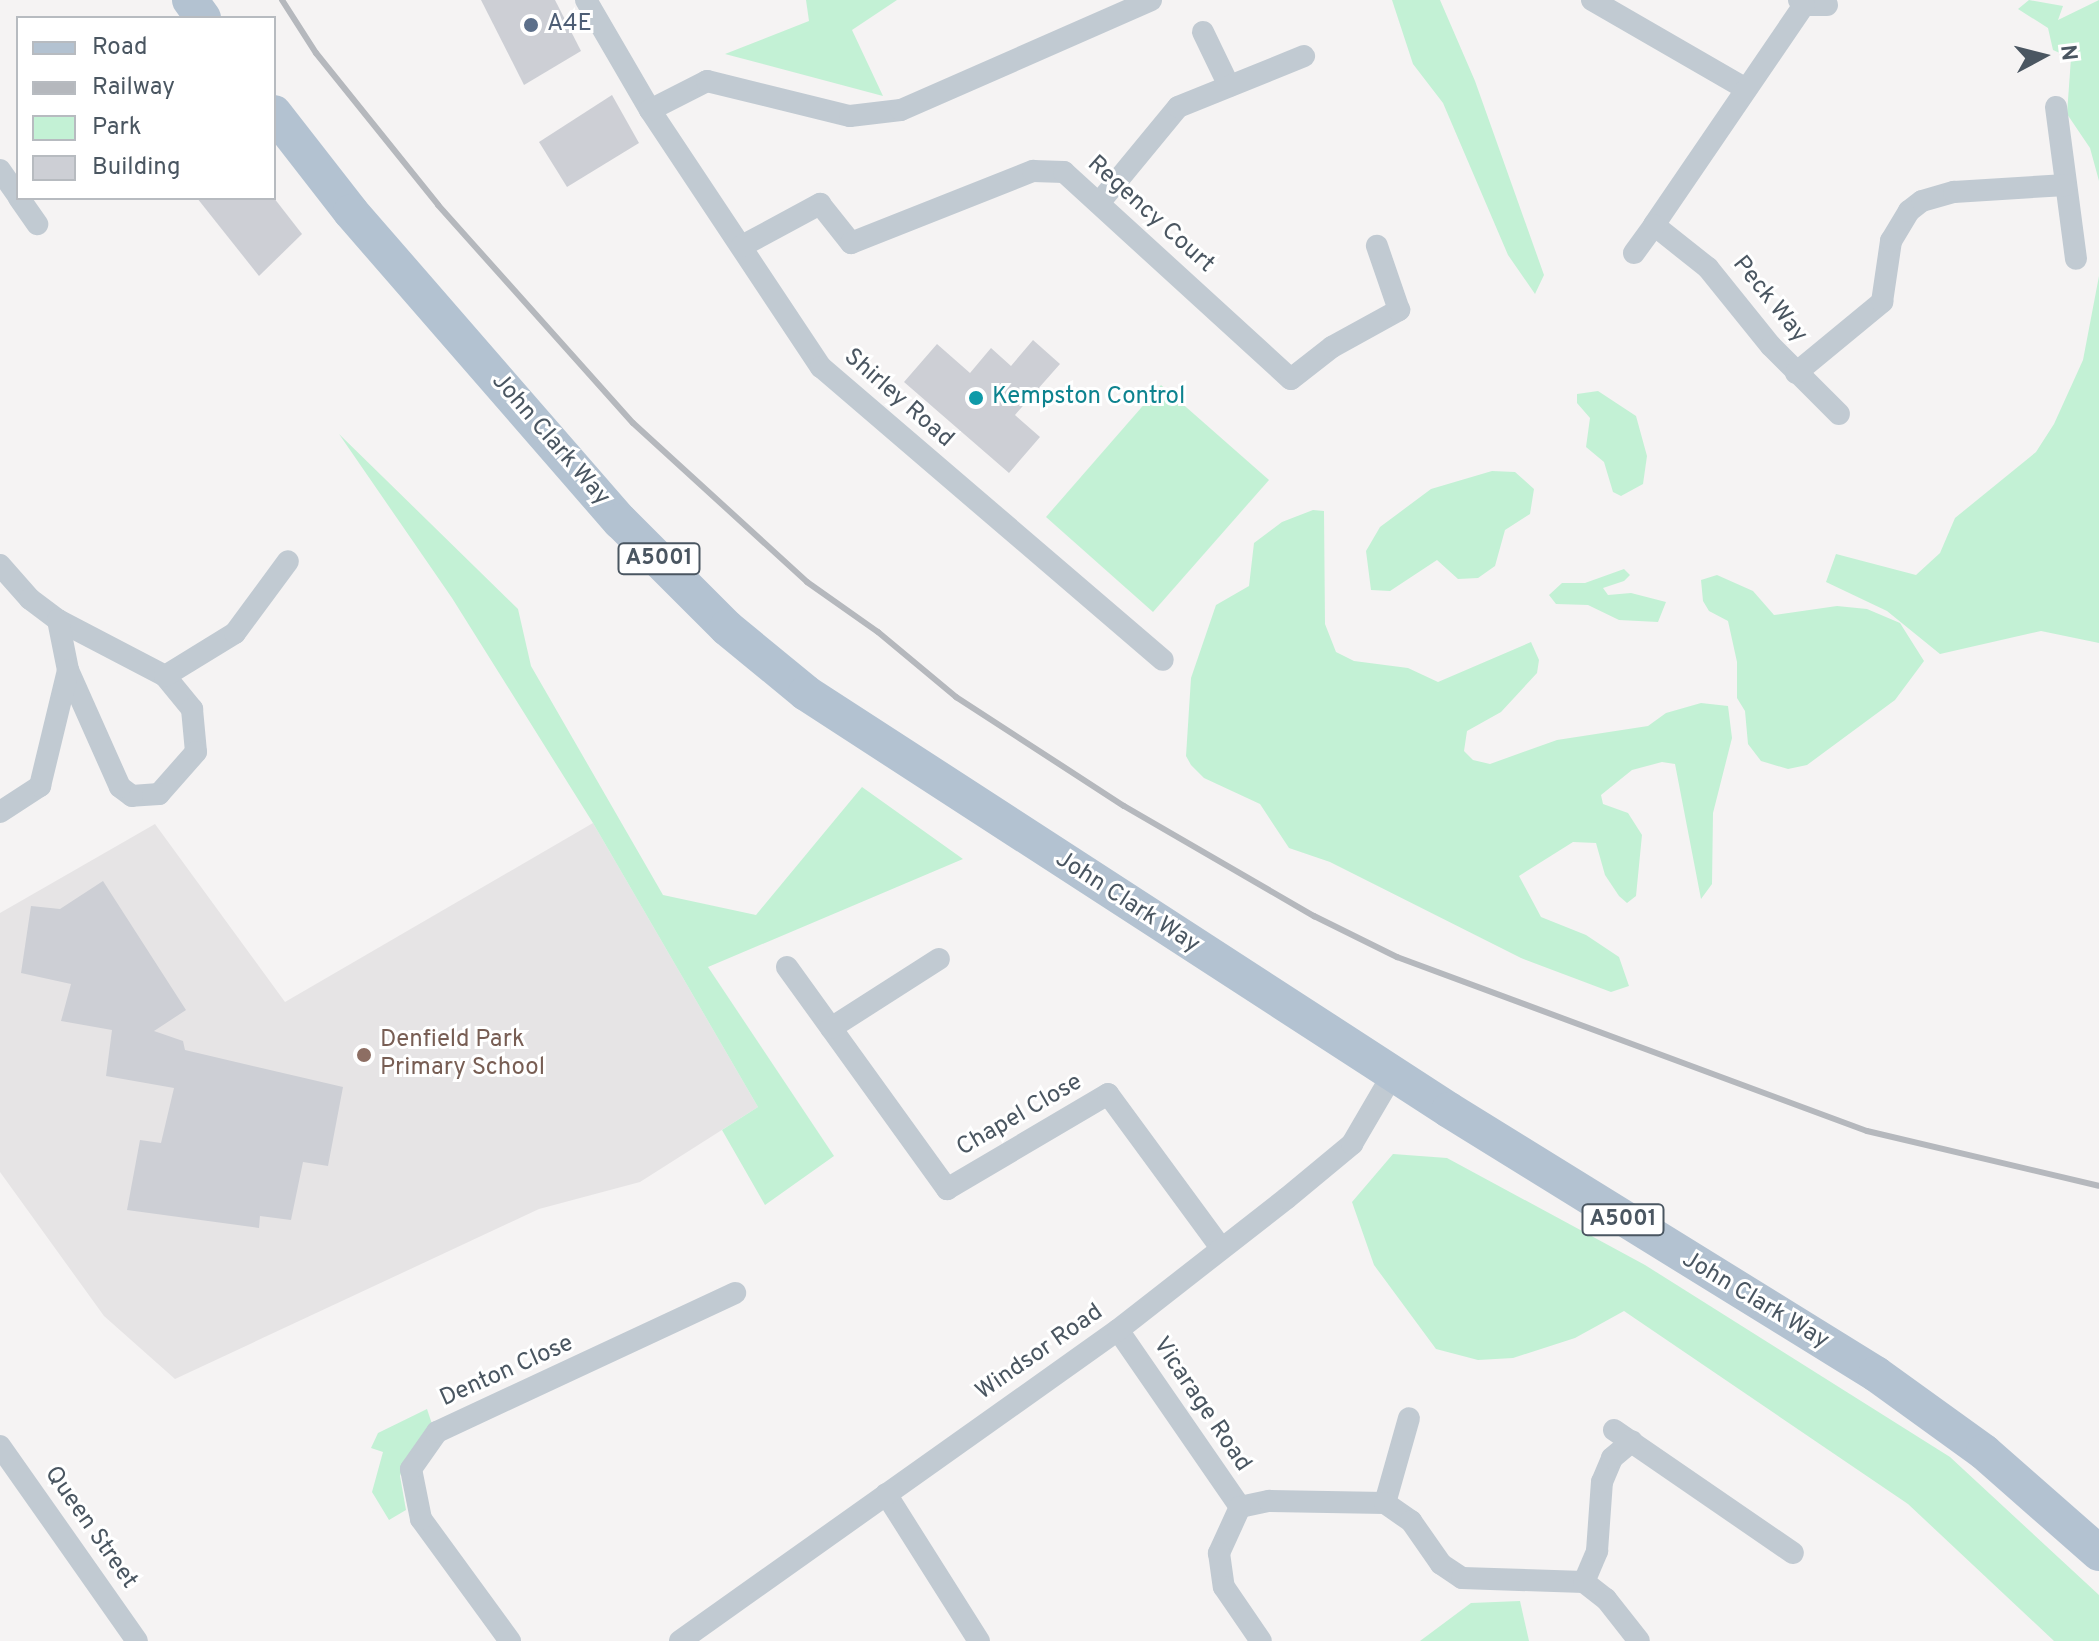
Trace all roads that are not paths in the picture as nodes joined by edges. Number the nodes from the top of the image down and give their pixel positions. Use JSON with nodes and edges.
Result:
{"nodes":[{"id":1,"x":586,"y":0,"type":"edge"},
{"id":2,"x":1151,"y":0,"type":"edge"},
{"id":3,"x":1592,"y":0,"type":"edge"},
{"id":4,"x":1802,"y":3,"type":"edge"},
{"id":5,"x":1827,"y":5,"type":"dead end"},
{"id":6,"x":1203,"y":32,"type":"dead end"},
{"id":7,"x":1304,"y":56,"type":"dead end"},
{"id":8,"x":1229,"y":86,"type":"junction"},
{"id":9,"x":1746,"y":89,"type":"junction"},
{"id":10,"x":2056,"y":107,"type":"dead end"},
{"id":11,"x":650,"y":110,"type":"junction"},
{"id":12,"x":276,"y":116,"type":"edge"},
{"id":13,"x":0,"y":170,"type":"edge"},
{"id":14,"x":2066,"y":185,"type":"junction"},
{"id":15,"x":16,"y":194,"type":"edge"},
{"id":16,"x":20,"y":200,"type":"edge"},
{"id":17,"x":1099,"y":203,"type":"junction"},
{"id":18,"x":37,"y":224,"type":"dead end"},
{"id":19,"x":1654,"y":225,"type":"junction"},
{"id":20,"x":742,"y":246,"type":"junction"},
{"id":21,"x":1377,"y":246,"type":"dead end"},
{"id":22,"x":1634,"y":253,"type":"dead end"},
{"id":23,"x":2076,"y":259,"type":"dead end"},
{"id":24,"x":1796,"y":373,"type":"junction"},
{"id":25,"x":1839,"y":414,"type":"dead end"},
{"id":26,"x":288,"y":561,"type":"dead end"},
{"id":27,"x":0,"y":565,"type":"edge"},
{"id":28,"x":58,"y":620,"type":"junction"},
{"id":29,"x":1163,"y":660,"type":"dead end"},
{"id":30,"x":68,"y":670,"type":"junction"},
{"id":31,"x":165,"y":676,"type":"junction"},
{"id":32,"x":0,"y":812,"type":"edge"},
{"id":33,"x":939,"y":959,"type":"dead end"},
{"id":34,"x":787,"y":967,"type":"dead end"},
{"id":35,"x":831,"y":1028,"type":"junction"},
{"id":36,"x":1394,"y":1072,"type":"junction"},
{"id":37,"x":1221,"y":1248,"type":"junction"},
{"id":38,"x":735,"y":1293,"type":"dead end"},
{"id":39,"x":1118,"y":1330,"type":"junction"},
{"id":40,"x":1409,"y":1418,"type":"dead end"},
{"id":41,"x":0,"y":1447,"type":"edge"},
{"id":42,"x":886,"y":1494,"type":"junction"},
{"id":43,"x":1385,"y":1503,"type":"junction"},
{"id":44,"x":1240,"y":1507,"type":"junction"},
{"id":45,"x":1793,"y":1553,"type":"dead end"},
{"id":46,"x":2099,"y":1553,"type":"edge"},
{"id":47,"x":1584,"y":1582,"type":"junction"},
{"id":48,"x":137,"y":1641,"type":"edge"},
{"id":49,"x":510,"y":1641,"type":"edge"},
{"id":50,"x":680,"y":1641,"type":"edge"},
{"id":51,"x":979,"y":1641,"type":"edge"},
{"id":52,"x":1261,"y":1641,"type":"edge"},
{"id":53,"x":1639,"y":1641,"type":"edge"}],
"edges":[{"from":1,"to":11,"type":"street","name":"Shirley Road"},
{"from":2,"to":11,"type":"street"},
{"from":3,"to":9,"type":"street"},
{"from":4,"to":5,"type":"street"},
{"from":4,"to":9,"type":"street"},
{"from":6,"to":8,"type":"street"},
{"from":7,"to":8,"type":"street"},
{"from":8,"to":17,"type":"street"},
{"from":9,"to":19,"type":"street"},
{"from":10,"to":14,"type":"street"},
{"from":11,"to":20,"type":"street","name":"Shirley Road"},
{"from":12,"to":36,"type":"main road","name":"John Clark Way","number":"A5001"},
{"from":13,"to":15,"type":"street"},
{"from":14,"to":23,"type":"street"},
{"from":14,"to":24,"type":"street"},
{"from":16,"to":18,"type":"street"},
{"from":17,"to":20,"type":"street","name":"Regency Court"},
{"from":17,"to":21,"type":"street","name":"Regency Court"},
{"from":19,"to":22,"type":"street"},
{"from":19,"to":24,"type":"street","name":"Peck Way"},
{"from":20,"to":29,"type":"street","name":"Shirley Road"},
{"from":24,"to":25,"type":"street","name":"Peck Way"},
{"from":26,"to":31,"type":"street"},
{"from":27,"to":28,"type":"street"},
{"from":28,"to":30,"type":"street"},
{"from":28,"to":31,"type":"street"},
{"from":30,"to":31,"type":"street"},
{"from":30,"to":32,"type":"street"},
{"from":33,"to":35,"type":"street"},
{"from":34,"to":35,"type":"street","name":"Chapel Close"},
{"from":35,"to":37,"type":"street","name":"Chapel Close"},
{"from":36,"to":37,"type":"street","name":"Windsor Road"},
{"from":36,"to":46,"type":"main road","name":"John Clark Way","number":"A5001"},
{"from":37,"to":39,"type":"street","name":"Windsor Road"},
{"from":38,"to":49,"type":"street","name":"Denton Close"},
{"from":39,"to":42,"type":"street","name":"Windsor Road"},
{"from":39,"to":44,"type":"street","name":"Vicarage Road"},
{"from":40,"to":43,"type":"street"},
{"from":41,"to":48,"type":"street","name":"Queen Street"},
{"from":42,"to":50,"type":"street","name":"Windsor Road"},
{"from":42,"to":51,"type":"street"},
{"from":43,"to":44,"type":"street","name":"Vicarage Road"},
{"from":43,"to":47,"type":"street"},
{"from":44,"to":52,"type":"street"},
{"from":45,"to":47,"type":"street"},
{"from":47,"to":53,"type":"street"}]}
